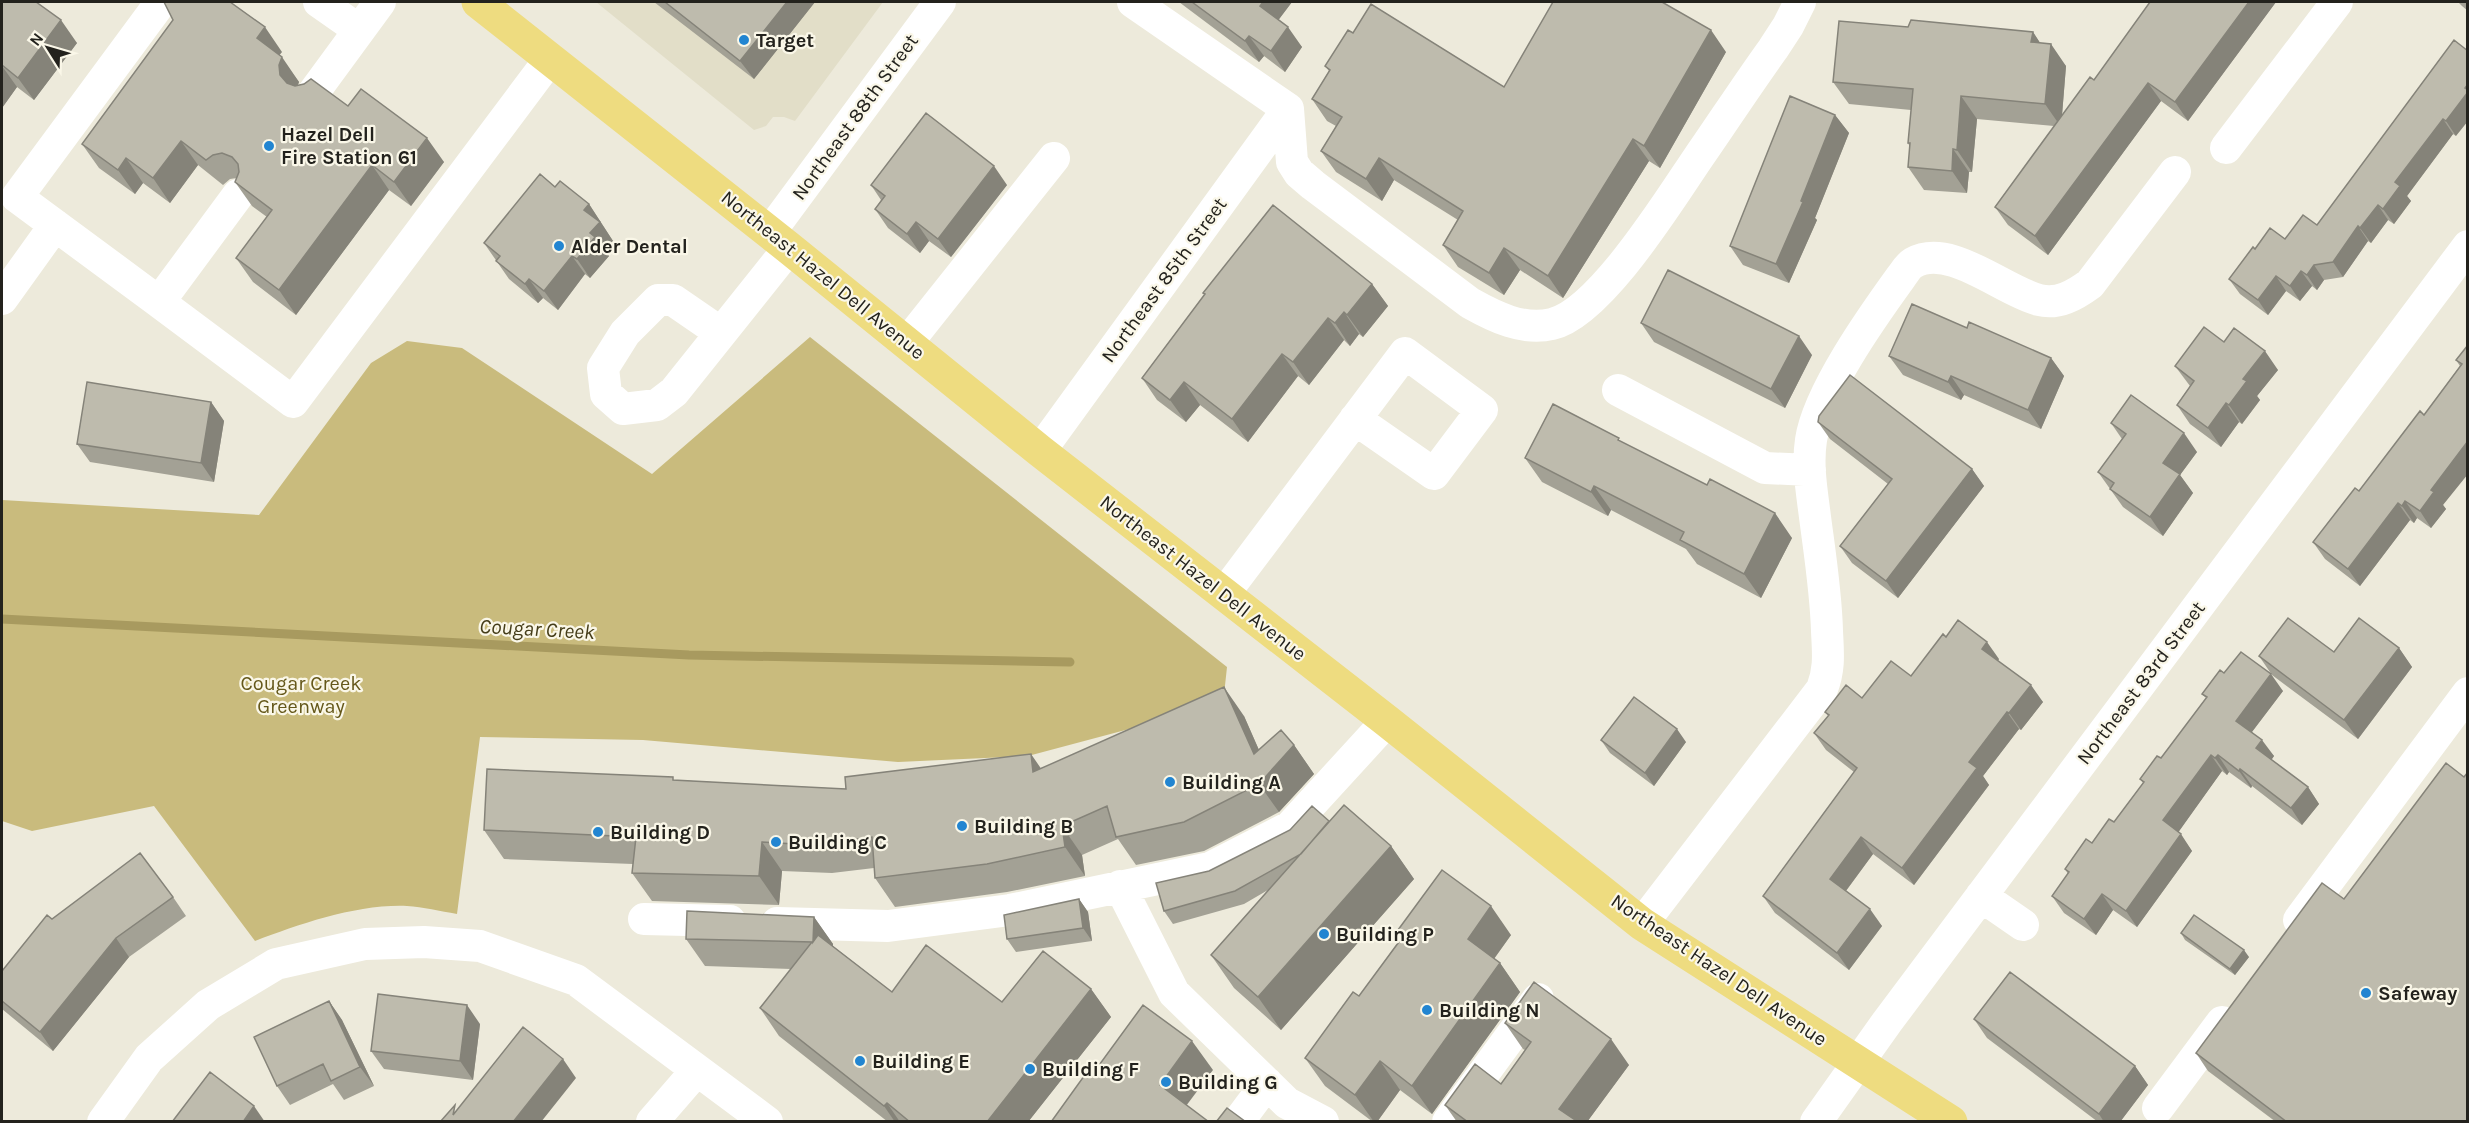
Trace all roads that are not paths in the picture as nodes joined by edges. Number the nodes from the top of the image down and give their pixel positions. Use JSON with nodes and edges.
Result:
{"nodes":[{"id":1,"x":161,"y":2,"type":"edge"},
{"id":2,"x":319,"y":2,"type":"edge"},
{"id":3,"x":380,"y":2,"type":"edge"},
{"id":4,"x":478,"y":2,"type":"edge"},
{"id":5,"x":940,"y":2,"type":"edge"},
{"id":6,"x":1133,"y":2,"type":"edge"},
{"id":7,"x":1800,"y":2,"type":"edge"},
{"id":8,"x":2337,"y":2,"type":"edge"},
{"id":9,"x":359,"y":30,"type":"junction"},
{"id":10,"x":550,"y":58,"type":"junction"},
{"id":11,"x":314,"y":92,"type":"edge"},
{"id":12,"x":1288,"y":109,"type":"junction"},
{"id":13,"x":2226,"y":148,"type":"dead end"},
{"id":14,"x":1054,"y":158,"type":"dead end"},
{"id":15,"x":2175,"y":172,"type":"dead end"},
{"id":16,"x":238,"y":195,"type":"edge"},
{"id":17,"x":55,"y":225,"type":"junction"},
{"id":18,"x":779,"y":240,"type":"junction"},
{"id":19,"x":2468,"y":246,"type":"edge"},
{"id":20,"x":2,"y":298,"type":"edge"},
{"id":21,"x":159,"y":302,"type":"junction"},
{"id":22,"x":721,"y":333,"type":"dead end"},
{"id":23,"x":907,"y":343,"type":"junction"},
{"id":24,"x":1618,"y":390,"type":"dead end"},
{"id":25,"x":1356,"y":419,"type":"dead end"},
{"id":26,"x":1040,"y":451,"type":"junction"},
{"id":27,"x":1810,"y":470,"type":"junction"},
{"id":28,"x":1224,"y":594,"type":"junction"},
{"id":29,"x":2468,"y":693,"type":"edge"},
{"id":30,"x":1387,"y":721,"type":"junction"},
{"id":31,"x":1120,"y":886,"type":"junction"},
{"id":32,"x":1982,"y":896,"type":"junction"},
{"id":33,"x":644,"y":919,"type":"dead end"},
{"id":34,"x":1642,"y":924,"type":"junction"},
{"id":35,"x":2023,"y":925,"type":"dead end"},
{"id":36,"x":2280,"y":945,"type":"edge"},
{"id":37,"x":1542,"y":992,"type":"edge"},
{"id":38,"x":2237,"y":1003,"type":"edge"},
{"id":39,"x":1858,"y":1062,"type":"junction"},
{"id":40,"x":697,"y":1070,"type":"junction"},
{"id":41,"x":1267,"y":1083,"type":"junction"},
{"id":42,"x":2162,"y":1117,"type":"edge"},
{"id":43,"x":103,"y":1122,"type":"edge"},
{"id":44,"x":651,"y":1122,"type":"edge"},
{"id":45,"x":767,"y":1122,"type":"edge"},
{"id":46,"x":1238,"y":1122,"type":"edge"},
{"id":47,"x":1323,"y":1122,"type":"edge"},
{"id":48,"x":1448,"y":1122,"type":"edge"},
{"id":49,"x":1816,"y":1122,"type":"edge"},
{"id":50,"x":1951,"y":1122,"type":"edge"}],
"edges":[{"from":1,"to":17,"type":"street"},
{"from":2,"to":9,"type":"street"},
{"from":3,"to":9,"type":"street"},
{"from":4,"to":10,"type":"main road","name":"Northeast Hazel Dell Avenue"},
{"from":5,"to":18,"type":"street","name":"Northeast 88th Street"},
{"from":6,"to":12,"type":"street"},
{"from":7,"to":12,"type":"street"},
{"from":8,"to":13,"type":"street"},
{"from":9,"to":11,"type":"street"},
{"from":10,"to":18,"type":"main road","name":"Northeast Hazel Dell Avenue"},
{"from":10,"to":21,"type":"street"},
{"from":12,"to":26,"type":"street","name":"Northeast 85th Street"},
{"from":14,"to":23,"type":"street"},
{"from":15,"to":27,"type":"street"},
{"from":16,"to":21,"type":"street"},
{"from":17,"to":20,"type":"street"},
{"from":17,"to":21,"type":"street"},
{"from":18,"to":22,"type":"street","name":"Northeast 88th Street"},
{"from":18,"to":23,"type":"main road","name":"Northeast Hazel Dell Avenue"},
{"from":19,"to":32,"type":"street","name":"Northeast 83rd Street"},
{"from":23,"to":26,"type":"main road","name":"Northeast Hazel Dell Avenue"},
{"from":24,"to":27,"type":"street"},
{"from":25,"to":28,"type":"street"},
{"from":26,"to":28,"type":"main road","name":"Northeast Hazel Dell Avenue"},
{"from":27,"to":34,"type":"street"},
{"from":28,"to":30,"type":"main road","name":"Northeast Hazel Dell Avenue"},
{"from":29,"to":36,"type":"street"},
{"from":30,"to":31,"type":"street"},
{"from":30,"to":34,"type":"main road","name":"Northeast Hazel Dell Avenue"},
{"from":31,"to":33,"type":"street"},
{"from":31,"to":41,"type":"street"},
{"from":32,"to":35,"type":"street"},
{"from":32,"to":39,"type":"street","name":"Northeast 83rd Street"},
{"from":34,"to":39,"type":"main road","name":"Northeast Hazel Dell Avenue"},
{"from":37,"to":48,"type":"street"},
{"from":38,"to":42,"type":"street"},
{"from":39,"to":49,"type":"street","name":"Northeast 83rd Street"},
{"from":39,"to":50,"type":"main road","name":"Northeast Hazel Dell Avenue"},
{"from":40,"to":43,"type":"street"},
{"from":40,"to":44,"type":"street"},
{"from":40,"to":45,"type":"street"},
{"from":41,"to":46,"type":"street"},
{"from":41,"to":47,"type":"street"}]}
